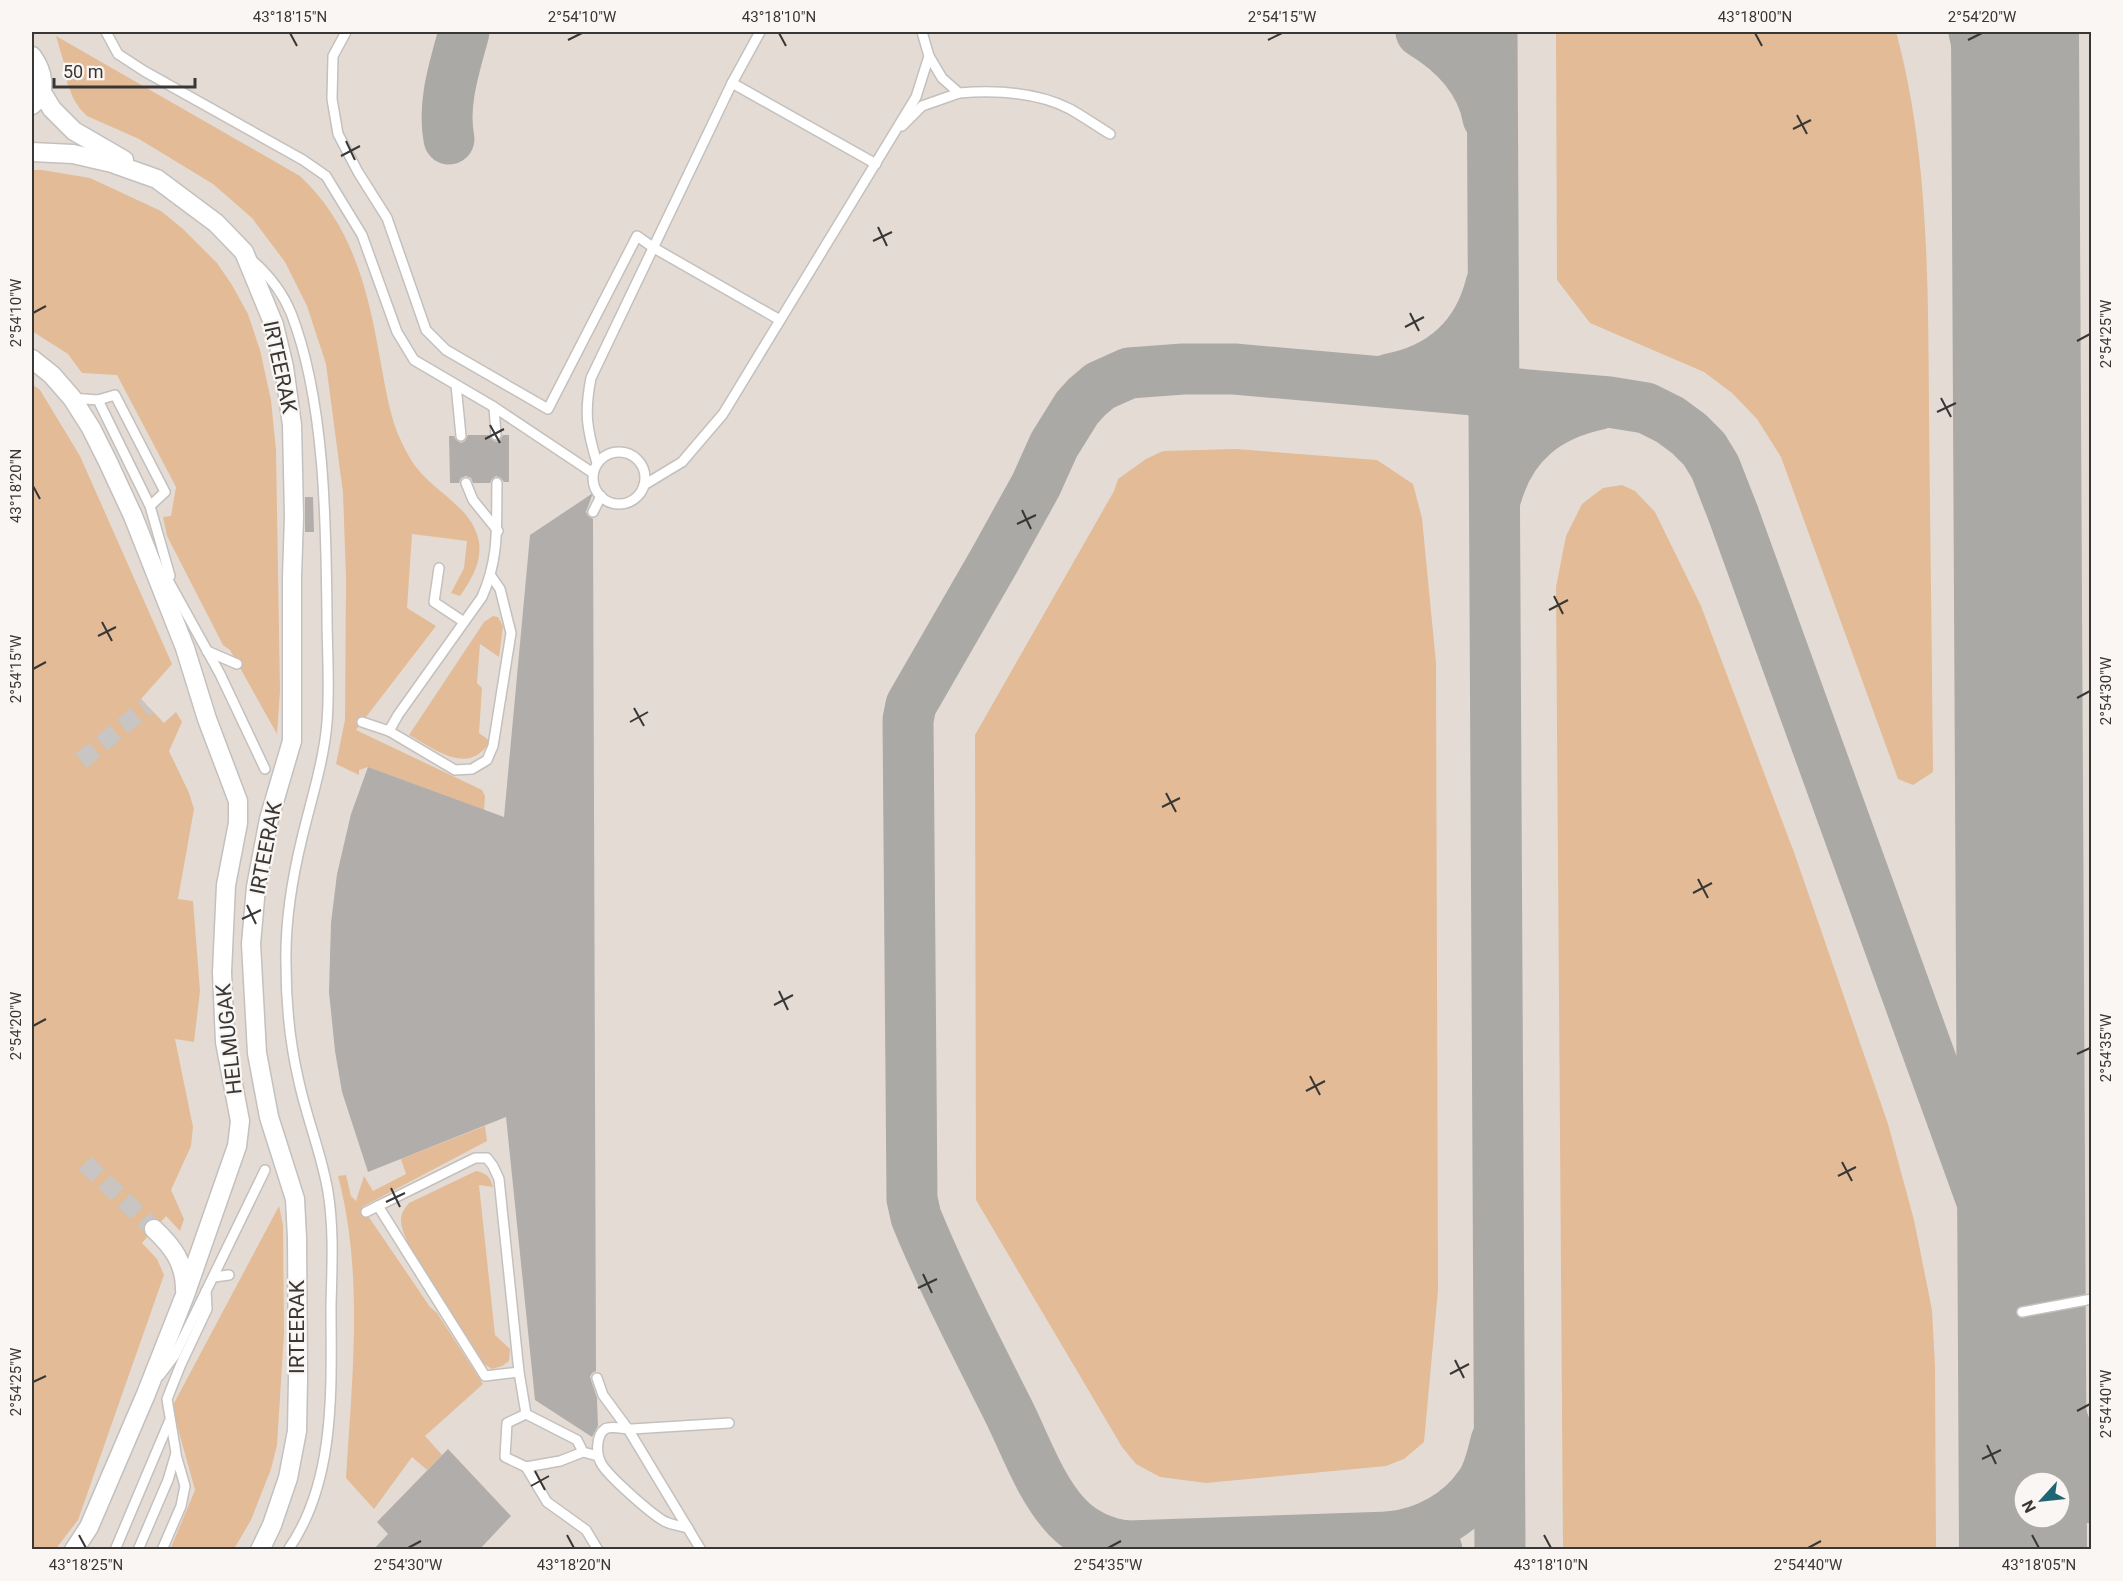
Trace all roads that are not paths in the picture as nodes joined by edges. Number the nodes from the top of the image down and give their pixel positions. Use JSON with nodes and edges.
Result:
{"nodes":[{"id":1,"x":106,"y":32,"type":"edge"},
{"id":2,"x":346,"y":32,"type":"edge"},
{"id":3,"x":760,"y":32,"type":"edge"},
{"id":4,"x":922,"y":32,"type":"edge"},
{"id":5,"x":32,"y":56,"type":"edge"},
{"id":6,"x":929,"y":56,"type":"junction"},
{"id":7,"x":732,"y":83,"type":"junction"},
{"id":8,"x":959,"y":93,"type":"junction"},
{"id":9,"x":36,"y":98,"type":"edge"},
{"id":10,"x":896,"y":132,"type":"junction"},
{"id":11,"x":1110,"y":134,"type":"dead end"},
{"id":12,"x":32,"y":152,"type":"edge"},
{"id":13,"x":876,"y":164,"type":"junction"},
{"id":14,"x":157,"y":179,"type":"junction"},
{"id":15,"x":654,"y":248,"type":"junction"},
{"id":16,"x":244,"y":252,"type":"junction"},
{"id":17,"x":780,"y":320,"type":"junction"},
{"id":18,"x":32,"y":359,"type":"edge"},
{"id":19,"x":456,"y":385,"type":"junction"},
{"id":20,"x":72,"y":398,"type":"junction"},
{"id":21,"x":98,"y":400,"type":"junction"},
{"id":22,"x":494,"y":407,"type":"junction"},
{"id":23,"x":461,"y":435,"type":"dead end"},
{"id":24,"x":496,"y":435,"type":"dead end"},
{"id":25,"x":597,"y":463,"type":"junction"},
{"id":26,"x":593,"y":474,"type":"junction"},
{"id":27,"x":466,"y":483,"type":"dead end"},
{"id":28,"x":497,"y":483,"type":"dead end"},
{"id":29,"x":644,"y":485,"type":"junction"},
{"id":30,"x":601,"y":496,"type":"junction"},
{"id":31,"x":150,"y":506,"type":"junction"},
{"id":32,"x":593,"y":512,"type":"dead end"},
{"id":33,"x":133,"y":516,"type":"junction"},
{"id":34,"x":498,"y":531,"type":"junction"},
{"id":35,"x":439,"y":568,"type":"dead end"},
{"id":36,"x":491,"y":576,"type":"junction"},
{"id":37,"x":176,"y":596,"type":"junction"},
{"id":38,"x":464,"y":622,"type":"junction"},
{"id":39,"x":207,"y":651,"type":"junction"},
{"id":40,"x":237,"y":664,"type":"dead end"},
{"id":41,"x":363,"y":722,"type":"dead end"},
{"id":42,"x":389,"y":731,"type":"junction"},
{"id":43,"x":265,"y":769,"type":"dead end"},
{"id":44,"x":265,"y":1170,"type":"dead end"},
{"id":45,"x":378,"y":1206,"type":"junction"},
{"id":46,"x":366,"y":1212,"type":"dead end"},
{"id":47,"x":154,"y":1229,"type":"tunnel mouth"},
{"id":48,"x":229,"y":1275,"type":"dead end"},
{"id":49,"x":214,"y":1277,"type":"junction"},
{"id":50,"x":206,"y":1291,"type":"junction"},
{"id":51,"x":185,"y":1295,"type":"junction"},
{"id":52,"x":2091,"y":1299,"type":"edge"},
{"id":53,"x":2022,"y":1312,"type":"dead end"},
{"id":54,"x":519,"y":1372,"type":"junction"},
{"id":55,"x":597,"y":1378,"type":"dead end"},
{"id":56,"x":146,"y":1394,"type":"junction"},
{"id":57,"x":526,"y":1414,"type":"junction"},
{"id":58,"x":170,"y":1422,"type":"junction"},
{"id":59,"x":729,"y":1423,"type":"dead end"},
{"id":60,"x":628,"y":1429,"type":"junction"},
{"id":61,"x":583,"y":1452,"type":"junction"},
{"id":62,"x":176,"y":1453,"type":"junction"},
{"id":63,"x":598,"y":1456,"type":"junction"},
{"id":64,"x":526,"y":1467,"type":"junction"},
{"id":65,"x":688,"y":1528,"type":"junction"},
{"id":66,"x":592,"y":1539,"type":"junction"},
{"id":67,"x":74,"y":1550,"type":"edge"},
{"id":68,"x":115,"y":1550,"type":"edge"},
{"id":69,"x":138,"y":1550,"type":"edge"},
{"id":70,"x":162,"y":1550,"type":"edge"},
{"id":71,"x":260,"y":1550,"type":"edge"},
{"id":72,"x":288,"y":1550,"type":"edge"},
{"id":73,"x":588,"y":1550,"type":"edge"},
{"id":74,"x":598,"y":1550,"type":"edge"},
{"id":75,"x":701,"y":1550,"type":"edge"}],
"edges":[{"from":1,"to":19,"type":"lane"},
{"from":2,"to":15,"type":"lane"},
{"from":3,"to":7,"type":"lane"},
{"from":4,"to":6,"type":"lane"},
{"from":5,"to":9,"type":"street"},
{"from":6,"to":8,"type":"lane"},
{"from":6,"to":10,"type":"lane"},
{"from":7,"to":13,"type":"lane"},
{"from":7,"to":15,"type":"lane"},
{"from":8,"to":10,"type":"lane"},
{"from":8,"to":11,"type":"lane"},
{"from":9,"to":14,"type":"street"},
{"from":10,"to":13,"type":"lane"},
{"from":12,"to":14,"type":"street"},
{"from":13,"to":17,"type":"lane"},
{"from":14,"to":16,"type":"street"},
{"from":15,"to":17,"type":"lane"},
{"from":15,"to":25,"type":"lane"},
{"from":16,"to":71,"type":"street","name":"IRTEERAK"},
{"from":16,"to":72,"type":"lane"},
{"from":17,"to":29,"type":"lane"},
{"from":18,"to":20,"type":"street","name":"HELMUGAK"},
{"from":19,"to":22,"type":"lane"},
{"from":19,"to":23,"type":"lane"},
{"from":20,"to":21,"type":"lane"},
{"from":20,"to":33,"type":"street","name":"HELMUGAK"},
{"from":21,"to":31,"type":"lane"},
{"from":21,"to":31,"type":"lane"},
{"from":22,"to":24,"type":"lane"},
{"from":22,"to":26,"type":"lane"},
{"from":25,"to":26,"type":"lane"},
{"from":25,"to":29,"type":"lane"},
{"from":26,"to":30,"type":"lane"},
{"from":27,"to":34,"type":"lane"},
{"from":28,"to":34,"type":"lane"},
{"from":29,"to":30,"type":"lane"},
{"from":30,"to":32,"type":"lane"},
{"from":31,"to":37,"type":"lane"},
{"from":33,"to":37,"type":"lane"},
{"from":33,"to":51,"type":"street","name":"HELMUGAK"},
{"from":34,"to":36,"type":"lane"},
{"from":35,"to":38,"type":"lane"},
{"from":36,"to":38,"type":"lane"},
{"from":36,"to":42,"type":"lane"},
{"from":37,"to":39,"type":"lane"},
{"from":38,"to":42,"type":"lane"},
{"from":39,"to":40,"type":"lane"},
{"from":39,"to":43,"type":"lane"},
{"from":41,"to":42,"type":"lane"},
{"from":44,"to":49,"type":"lane"},
{"from":45,"to":46,"type":"lane"},
{"from":45,"to":54,"type":"lane"},
{"from":45,"to":54,"type":"lane"},
{"from":47,"to":51,"type":"street"},
{"from":48,"to":49,"type":"lane"},
{"from":49,"to":50,"type":"lane"},
{"from":50,"to":56,"type":"lane"},
{"from":50,"to":58,"type":"lane"},
{"from":51,"to":56,"type":"street","name":"HELMUGAK"},
{"from":52,"to":53,"type":"lane"},
{"from":54,"to":57,"type":"lane"},
{"from":55,"to":60,"type":"lane"},
{"from":56,"to":67,"type":"street","name":"HELMUGAK"},
{"from":57,"to":61,"type":"lane"},
{"from":57,"to":64,"type":"lane"},
{"from":58,"to":62,"type":"lane"},
{"from":58,"to":68,"type":"lane"},
{"from":59,"to":60,"type":"lane"},
{"from":60,"to":63,"type":"lane"},
{"from":60,"to":65,"type":"lane"},
{"from":61,"to":63,"type":"lane"},
{"from":61,"to":64,"type":"lane"},
{"from":62,"to":69,"type":"lane"},
{"from":62,"to":70,"type":"lane"},
{"from":63,"to":65,"type":"lane"},
{"from":64,"to":66,"type":"lane"},
{"from":65,"to":75,"type":"lane"},
{"from":66,"to":73,"type":"lane"},
{"from":66,"to":74,"type":"lane"}]}
